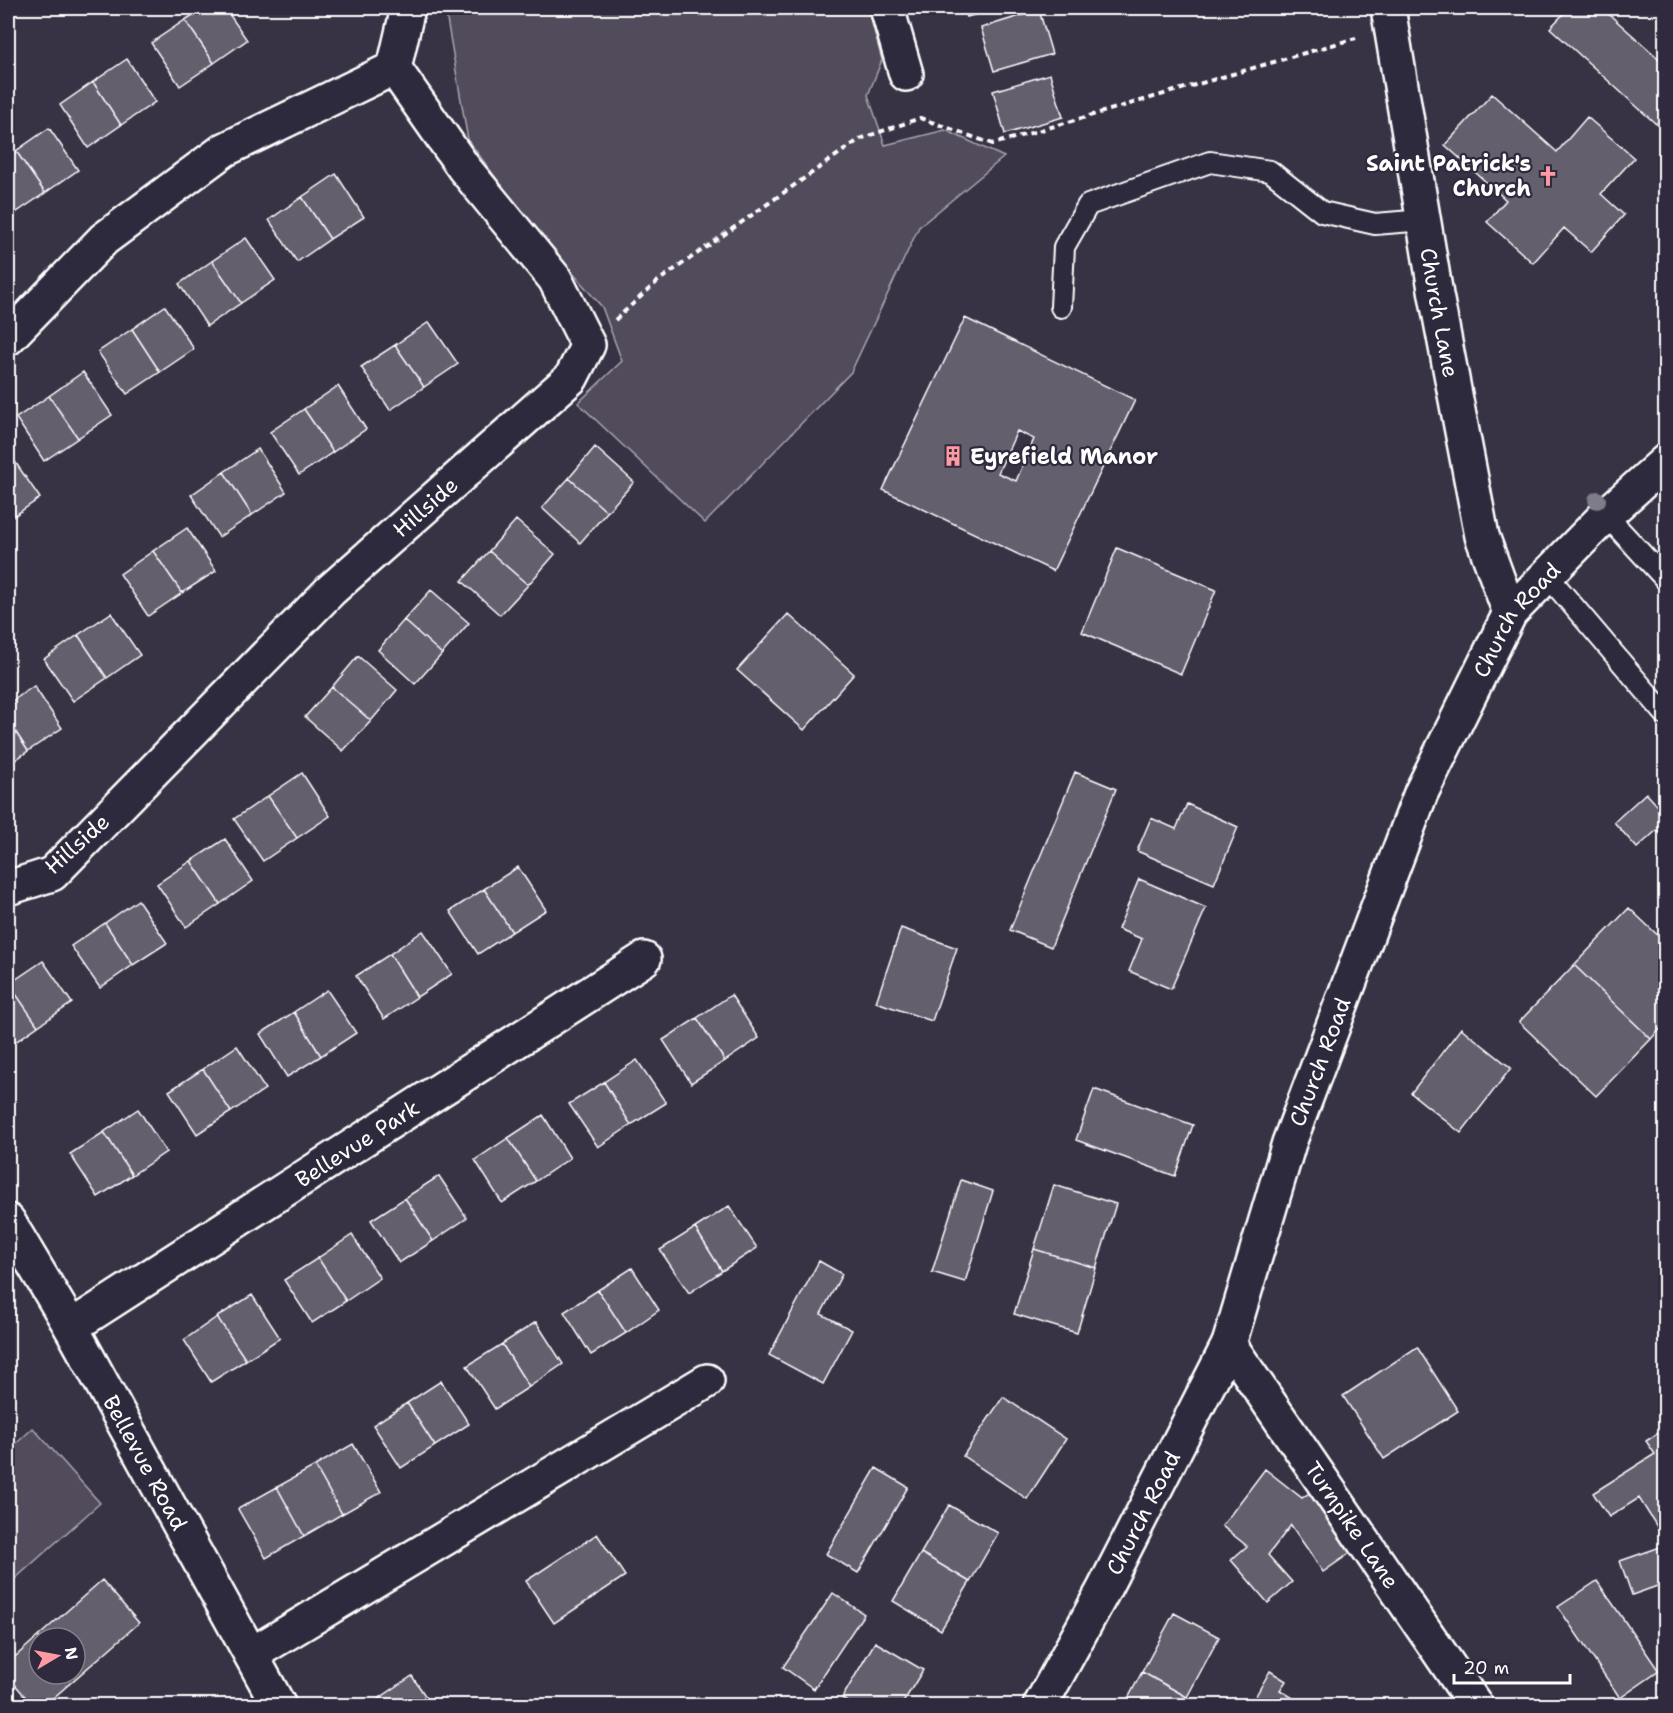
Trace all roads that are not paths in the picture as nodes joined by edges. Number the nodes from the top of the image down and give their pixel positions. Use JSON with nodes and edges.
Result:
{"nodes":[{"id":1,"x":408,"y":8,"type":"edge"},
{"id":2,"x":887,"y":8,"type":"edge"},
{"id":3,"x":1391,"y":18,"type":"edge"},
{"id":4,"x":394,"y":68,"type":"junction"},
{"id":5,"x":906,"y":74,"type":"dead end"},
{"id":6,"x":1424,"y":220,"type":"junction"},
{"id":7,"x":1060,"y":307,"type":"dead end"},
{"id":8,"x":8,"y":338,"type":"edge"},
{"id":9,"x":1665,"y":461,"type":"edge"},
{"id":10,"x":1606,"y":515,"type":"junction"},
{"id":11,"x":1547,"y":575,"type":"junction"},
{"id":12,"x":1665,"y":580,"type":"edge"},
{"id":13,"x":1510,"y":613,"type":"junction"},
{"id":14,"x":1665,"y":715,"type":"edge"},
{"id":15,"x":8,"y":888,"type":"edge"},
{"id":16,"x":644,"y":959,"type":"dead end"},
{"id":17,"x":8,"y":1221,"type":"edge"},
{"id":18,"x":71,"y":1327,"type":"junction"},
{"id":19,"x":1229,"y":1344,"type":"junction"},
{"id":20,"x":707,"y":1381,"type":"dead end"},
{"id":21,"x":252,"y":1654,"type":"junction"},
{"id":22,"x":279,"y":1706,"type":"edge"},
{"id":23,"x":1040,"y":1706,"type":"edge"},
{"id":24,"x":1476,"y":1706,"type":"edge"}],
"edges":[{"from":1,"to":4,"type":"street"},
{"from":2,"to":5,"type":"street"},
{"from":3,"to":6,"type":"street","name":"Church Lane"},
{"from":4,"to":8,"type":"street"},
{"from":4,"to":15,"type":"street","name":"Hillside"},
{"from":6,"to":7,"type":"lane"},
{"from":6,"to":13,"type":"street","name":"Church Lane"},
{"from":9,"to":10,"type":"street","name":"Church Road"},
{"from":10,"to":11,"type":"street","name":"Church Road"},
{"from":10,"to":12,"type":"lane"},
{"from":11,"to":13,"type":"street","name":"Church Road"},
{"from":11,"to":14,"type":"lane"},
{"from":13,"to":19,"type":"street","name":"Church Road"},
{"from":16,"to":18,"type":"street","name":"Bellevue Park"},
{"from":17,"to":18,"type":"street","name":"Bellevue Road"},
{"from":18,"to":21,"type":"street","name":"Bellevue Road"},
{"from":19,"to":23,"type":"street","name":"Church Road"},
{"from":19,"to":24,"type":"street","name":"Turnpike Lane"},
{"from":20,"to":21,"type":"street"},
{"from":21,"to":22,"type":"street","name":"Bellevue Road"}]}
